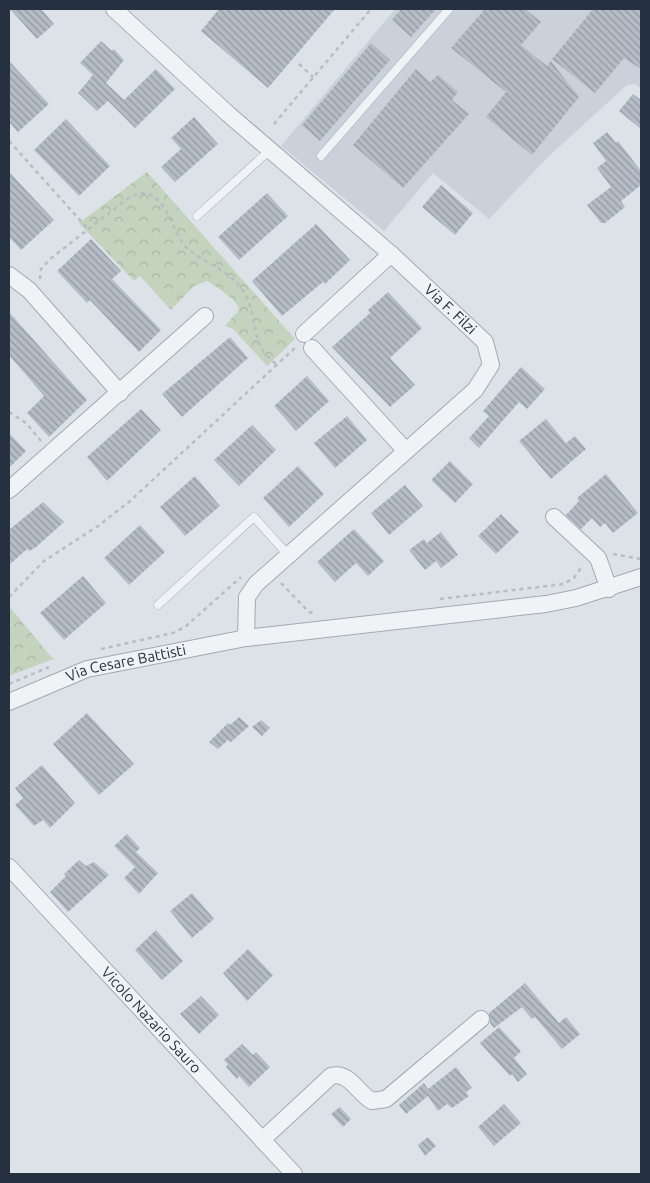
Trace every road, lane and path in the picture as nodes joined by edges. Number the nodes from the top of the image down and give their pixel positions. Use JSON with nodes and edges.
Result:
{"nodes":[{"id":1,"x":114,"y":9,"type":"edge"},
{"id":2,"x":371,"y":9,"type":"edge"},
{"id":3,"x":449,"y":9,"type":"edge"},
{"id":4,"x":299,"y":64,"type":"dead end"},
{"id":5,"x":313,"y":77,"type":"junction"},
{"id":6,"x":274,"y":124,"type":"dead end"},
{"id":7,"x":9,"y":141,"type":"edge"},
{"id":8,"x":270,"y":150,"type":"junction"},
{"id":9,"x":322,"y":156,"type":"dead end"},
{"id":10,"x":197,"y":216,"type":"dead end"},
{"id":11,"x":88,"y":229,"type":"junction"},
{"id":12,"x":391,"y":254,"type":"junction"},
{"id":13,"x":9,"y":275,"type":"edge"},
{"id":14,"x":29,"y":290,"type":"junction"},
{"id":15,"x":205,"y":316,"type":"dead end"},
{"id":16,"x":308,"y":341,"type":"junction"},
{"id":17,"x":277,"y":365,"type":"junction"},
{"id":18,"x":120,"y":392,"type":"junction"},
{"id":19,"x":9,"y":412,"type":"edge"},
{"id":20,"x":46,"y":446,"type":"dead end"},
{"id":21,"x":406,"y":451,"type":"junction"},
{"id":22,"x":9,"y":490,"type":"edge"},
{"id":23,"x":554,"y":517,"type":"dead end"},
{"id":24,"x":288,"y":555,"type":"junction"},
{"id":25,"x":598,"y":558,"type":"junction"},
{"id":26,"x":641,"y":559,"type":"edge"},
{"id":27,"x":270,"y":571,"type":"junction"},
{"id":28,"x":246,"y":572,"type":"dead end"},
{"id":29,"x":641,"y":577,"type":"edge"},
{"id":30,"x":609,"y":589,"type":"junction"},
{"id":31,"x":9,"y":597,"type":"edge"},
{"id":32,"x":435,"y":600,"type":"dead end"},
{"id":33,"x":158,"y":605,"type":"dead end"},
{"id":34,"x":318,"y":615,"type":"dead end"},
{"id":35,"x":246,"y":638,"type":"junction"},
{"id":36,"x":100,"y":650,"type":"dead end"},
{"id":37,"x":51,"y":666,"type":"dead end"},
{"id":38,"x":9,"y":684,"type":"edge"},
{"id":39,"x":9,"y":702,"type":"edge"},
{"id":40,"x":9,"y":867,"type":"edge"},
{"id":41,"x":481,"y":1019,"type":"dead end"},
{"id":42,"x":262,"y":1140,"type":"junction"},
{"id":43,"x":294,"y":1174,"type":"edge"}],
"edges":[{"from":1,"to":8,"type":"street","name":"Via F. Filzi"},
{"from":2,"to":5,"type":"path"},
{"from":3,"to":9,"type":"lane"},
{"from":4,"to":5,"type":"path"},
{"from":5,"to":6,"type":"path"},
{"from":7,"to":11,"type":"path"},
{"from":8,"to":10,"type":"lane"},
{"from":8,"to":12,"type":"street","name":"Via F. Filzi"},
{"from":11,"to":14,"type":"path"},
{"from":11,"to":17,"type":"path"},
{"from":12,"to":16,"type":"street"},
{"from":12,"to":21,"type":"street","name":"Via F. Filzi"},
{"from":13,"to":14,"type":"street"},
{"from":14,"to":18,"type":"street"},
{"from":15,"to":18,"type":"street"},
{"from":16,"to":17,"type":"path"},
{"from":16,"to":21,"type":"street"},
{"from":17,"to":31,"type":"path"},
{"from":18,"to":22,"type":"street"},
{"from":19,"to":20,"type":"path"},
{"from":21,"to":24,"type":"street","name":"Via F. Filzi"},
{"from":23,"to":25,"type":"street"},
{"from":24,"to":27,"type":"street","name":"Via F. Filzi"},
{"from":24,"to":33,"type":"lane"},
{"from":25,"to":26,"type":"path"},
{"from":25,"to":30,"type":"street"},
{"from":25,"to":32,"type":"path"},
{"from":27,"to":34,"type":"path"},
{"from":27,"to":35,"type":"street","name":"Via F. Filzi"},
{"from":28,"to":36,"type":"path"},
{"from":29,"to":30,"type":"street","name":"Via Cesare Battisti"},
{"from":30,"to":35,"type":"street","name":"Via Cesare Battisti"},
{"from":35,"to":39,"type":"street","name":"Via Cesare Battisti"},
{"from":37,"to":38,"type":"path"},
{"from":40,"to":42,"type":"street","name":"Vicolo Nazario Sauro"},
{"from":41,"to":42,"type":"street"},
{"from":42,"to":43,"type":"street","name":"Vicolo Nazario Sauro"}]}
